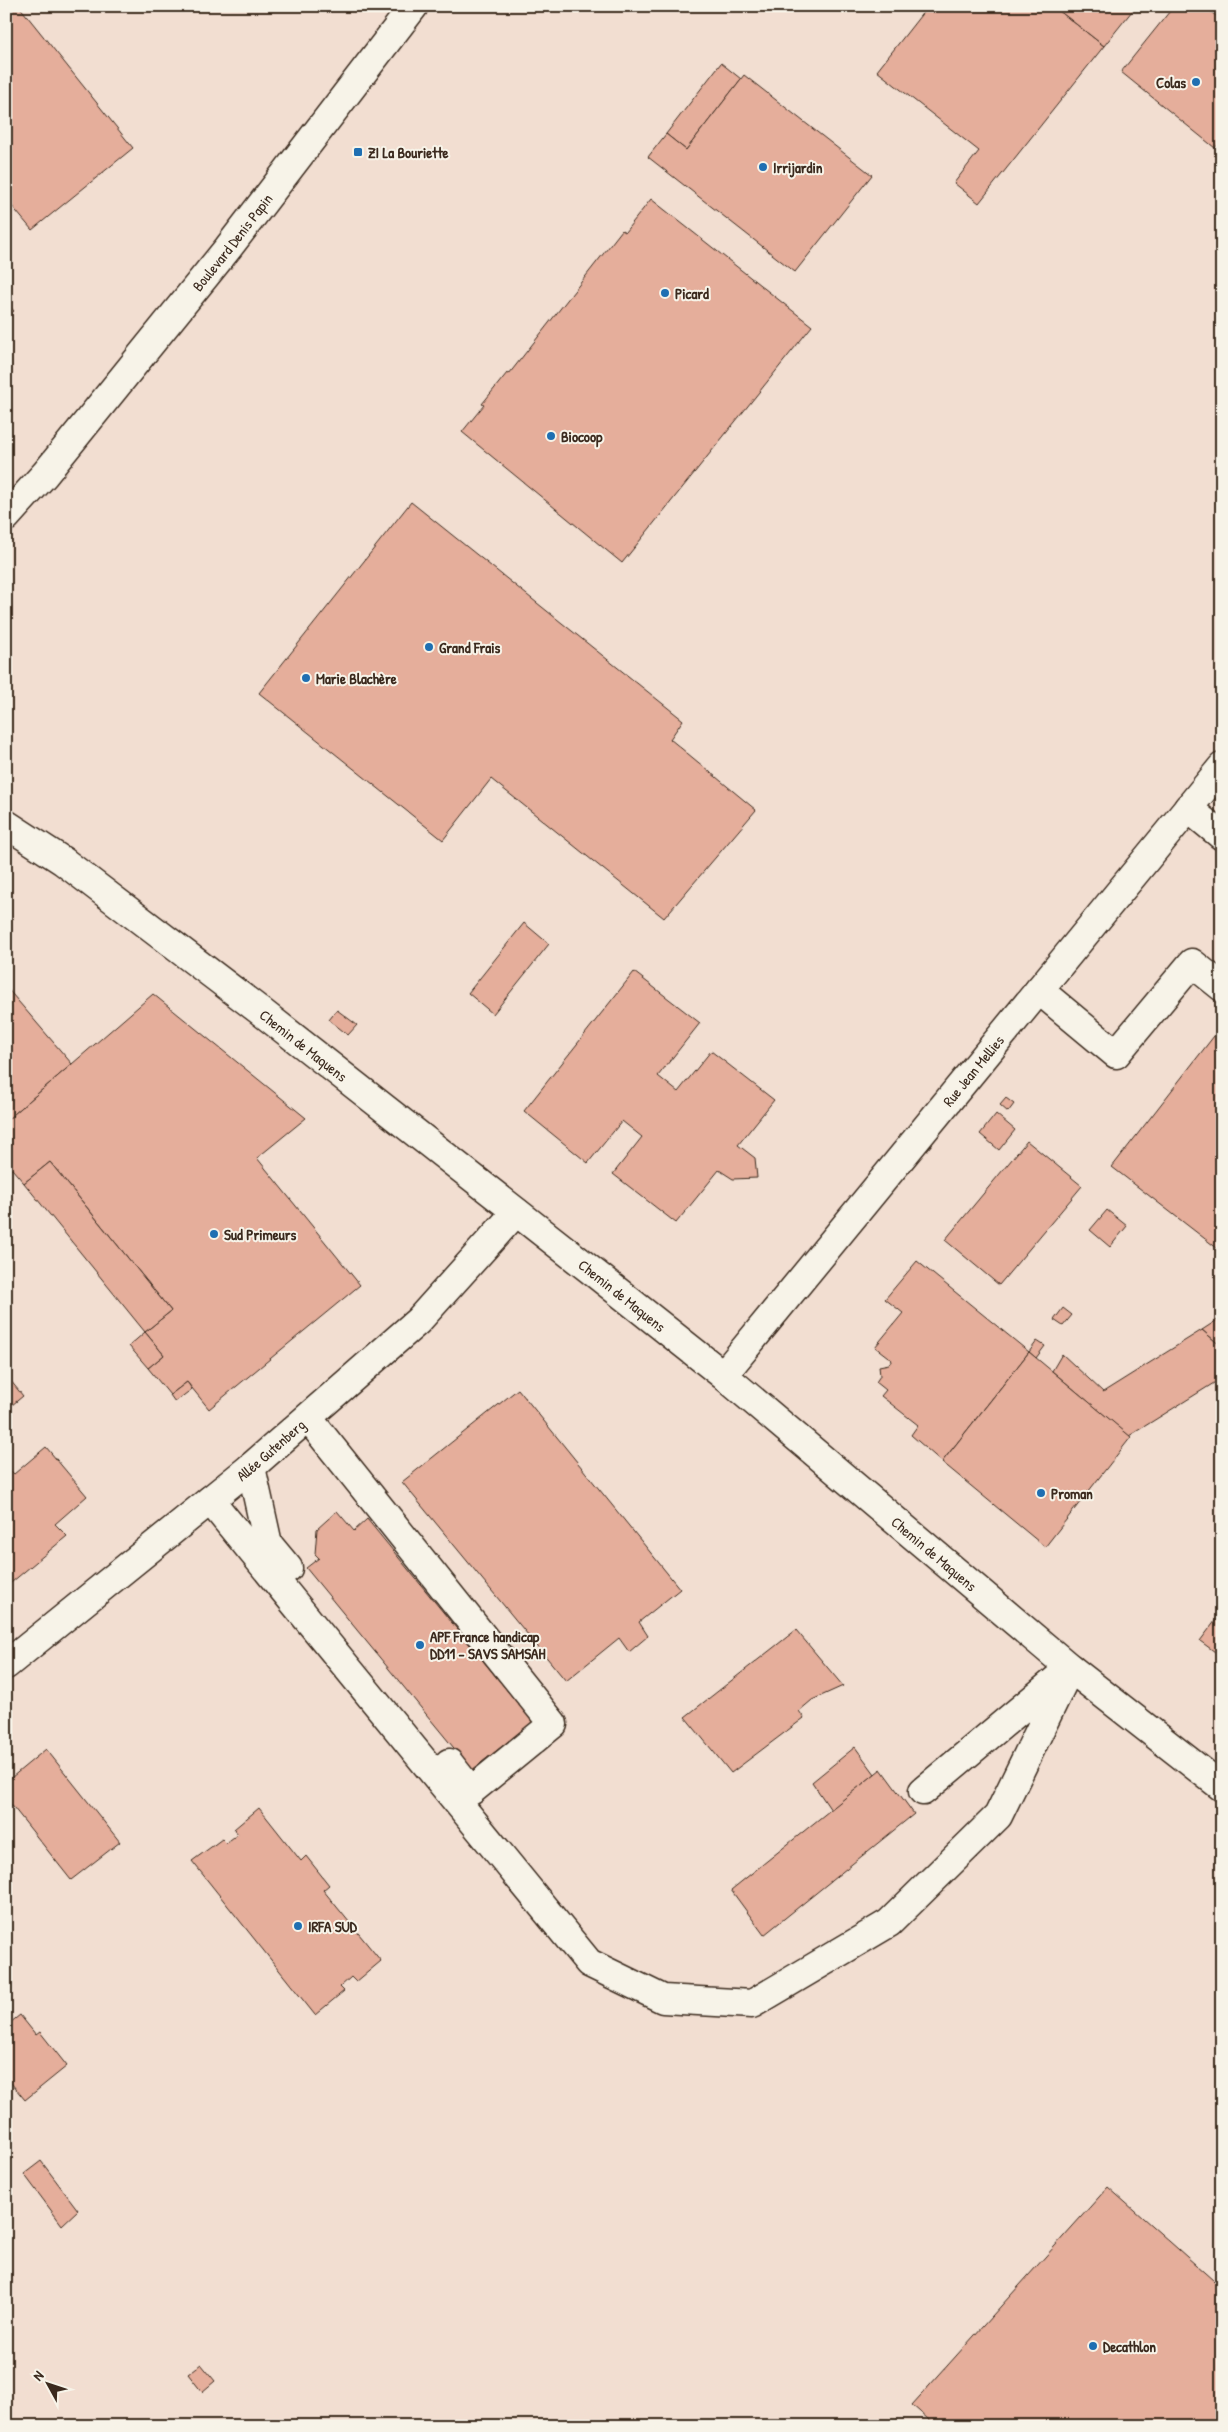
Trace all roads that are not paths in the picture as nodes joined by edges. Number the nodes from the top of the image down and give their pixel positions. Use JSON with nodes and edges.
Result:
{"nodes":[{"id":1,"x":414,"y":6,"type":"edge"},
{"id":2,"x":45,"y":474,"type":"junction"},
{"id":3,"x":6,"y":510,"type":"edge"},
{"id":4,"x":6,"y":517,"type":"edge"},
{"id":5,"x":1222,"y":767,"type":"edge"},
{"id":6,"x":1188,"y":808,"type":"junction"},
{"id":7,"x":6,"y":824,"type":"edge"},
{"id":8,"x":1222,"y":836,"type":"edge"},
{"id":9,"x":1222,"y":987,"type":"edge"},
{"id":10,"x":1039,"y":990,"type":"junction"},
{"id":11,"x":516,"y":1212,"type":"junction"},
{"id":12,"x":723,"y":1375,"type":"junction"},
{"id":13,"x":308,"y":1418,"type":"junction"},
{"id":14,"x":251,"y":1467,"type":"junction"},
{"id":15,"x":210,"y":1500,"type":"junction"},
{"id":16,"x":6,"y":1665,"type":"edge"},
{"id":17,"x":1070,"y":1668,"type":"junction"},
{"id":18,"x":1222,"y":1787,"type":"edge"},
{"id":19,"x":923,"y":1791,"type":"dead end"}],
"edges":[{"from":1,"to":2,"type":"street","name":"Boulevard Denis Papin"},
{"from":2,"to":3,"type":"street","name":"Boulevard Denis Papin"},
{"from":2,"to":4,"type":"street","name":"Boulevard Denis Papin"},
{"from":5,"to":6,"type":"street","name":"Rue Jean Mellies"},
{"from":6,"to":8,"type":"street"},
{"from":6,"to":10,"type":"street","name":"Rue Jean Mellies"},
{"from":7,"to":11,"type":"street","name":"Chemin de Maquens"},
{"from":9,"to":10,"type":"street"},
{"from":10,"to":12,"type":"street","name":"Rue Jean Mellies"},
{"from":11,"to":12,"type":"street","name":"Chemin de Maquens"},
{"from":11,"to":13,"type":"street","name":"Allée Gutenberg"},
{"from":12,"to":17,"type":"street","name":"Chemin de Maquens"},
{"from":13,"to":14,"type":"street","name":"Allée Gutenberg"},
{"from":13,"to":14,"type":"street"},
{"from":14,"to":15,"type":"street","name":"Allée Gutenberg"},
{"from":15,"to":16,"type":"street","name":"Allée Gutenberg"},
{"from":15,"to":17,"type":"street"},
{"from":17,"to":18,"type":"street","name":"Chemin de Maquens"},
{"from":17,"to":19,"type":"street"}]}
